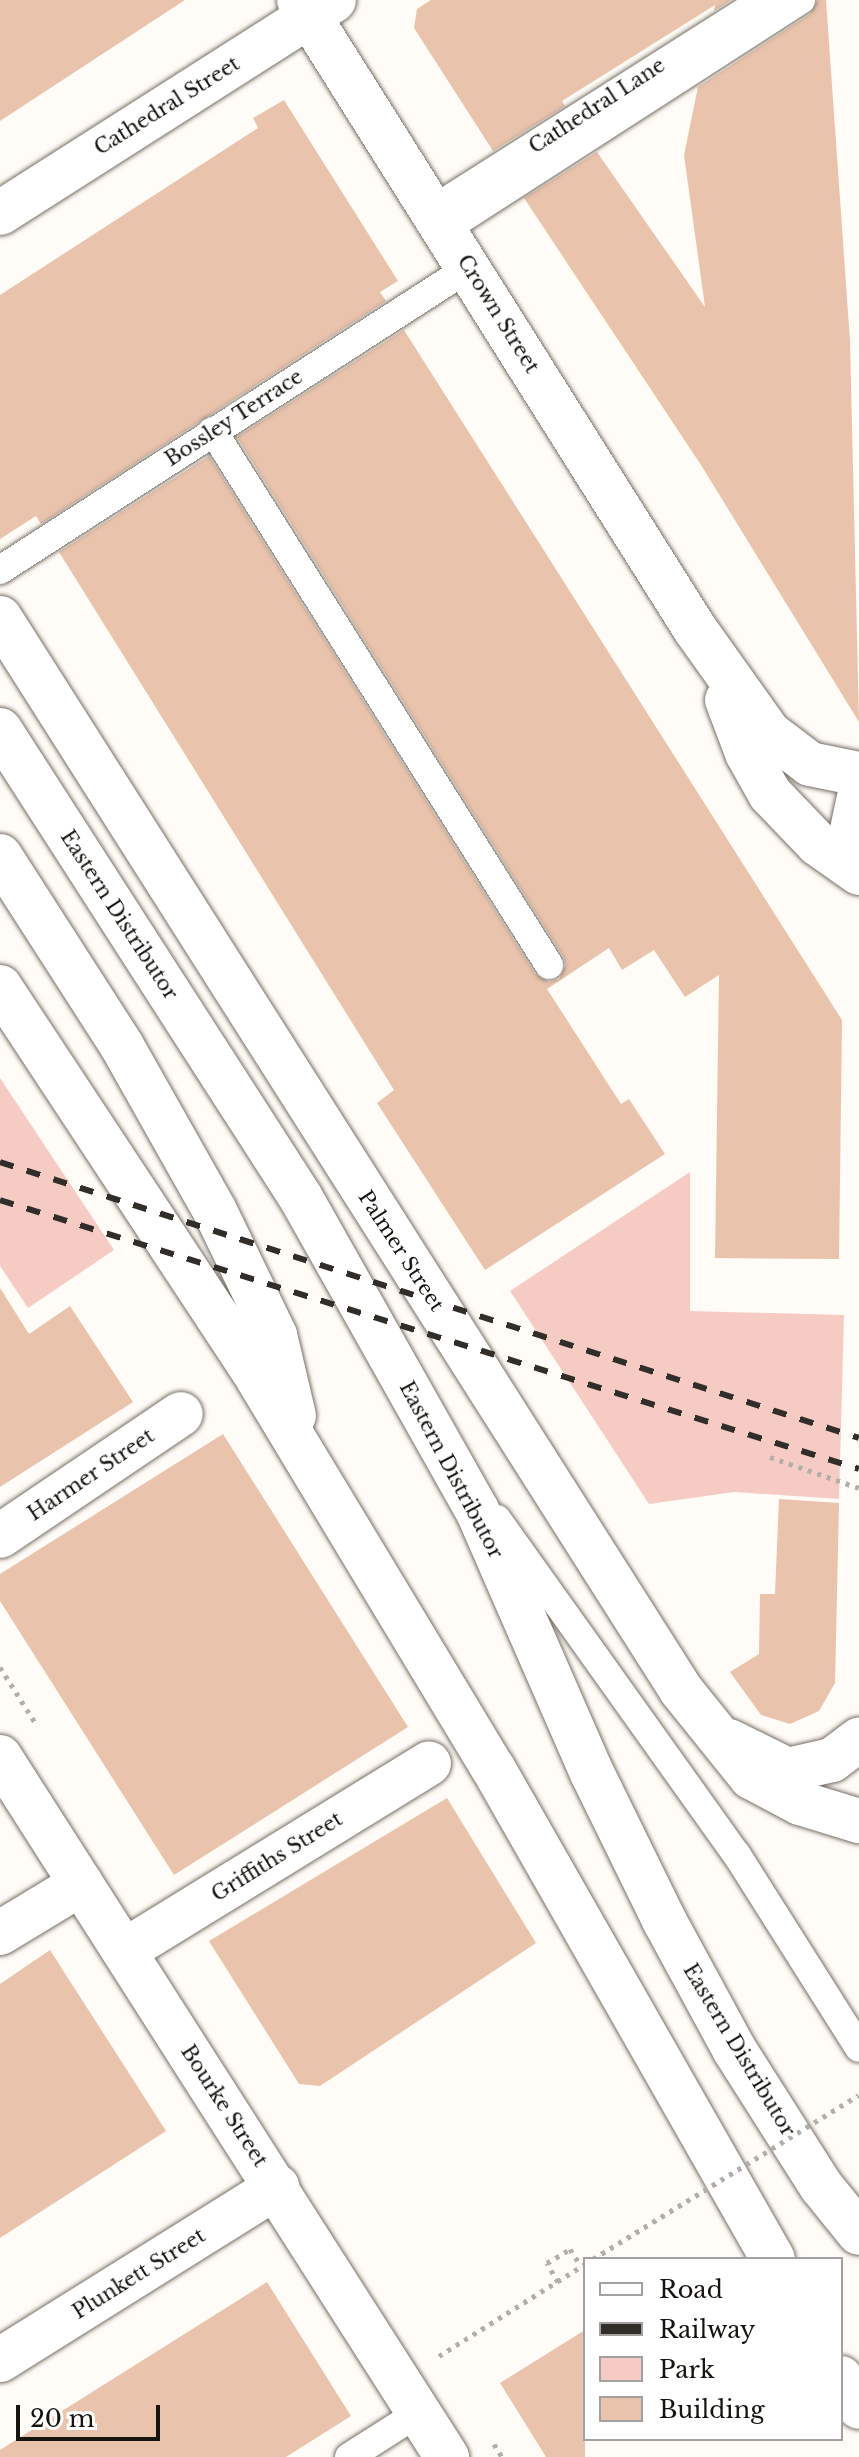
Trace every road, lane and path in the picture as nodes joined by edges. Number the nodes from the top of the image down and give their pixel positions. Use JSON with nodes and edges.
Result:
{"nodes":[{"id":1,"x":763,"y":0,"type":"edge"},
{"id":2,"x":801,"y":0,"type":"edge"},
{"id":3,"x":314,"y":5,"type":"edge"},
{"id":4,"x":0,"y":213,"type":"edge"},
{"id":5,"x":438,"y":220,"type":"junction"},
{"id":6,"x":470,"y":267,"type":"junction"},
{"id":7,"x":213,"y":431,"type":"junction"},
{"id":8,"x":0,"y":570,"type":"edge"},
{"id":9,"x":0,"y":618,"type":"edge"},
{"id":10,"x":695,"y":629,"type":"junction"},
{"id":11,"x":0,"y":730,"type":"edge"},
{"id":12,"x":859,"y":774,"type":"edge"},
{"id":13,"x":859,"y":797,"type":"edge"},
{"id":14,"x":0,"y":856,"type":"edge"},
{"id":15,"x":859,"y":859,"type":"edge"},
{"id":16,"x":859,"y":873,"type":"edge"},
{"id":17,"x":549,"y":965,"type":"dead end"},
{"id":18,"x":0,"y":987,"type":"edge"},
{"id":19,"x":417,"y":1403,"type":"junction"},
{"id":20,"x":181,"y":1414,"type":"dead end"},
{"id":21,"x":302,"y":1454,"type":"junction"},
{"id":22,"x":770,"y":1457,"type":"dead end"},
{"id":23,"x":859,"y":1488,"type":"edge"},
{"id":24,"x":0,"y":1536,"type":"edge"},
{"id":25,"x":710,"y":1729,"type":"junction"},
{"id":26,"x":859,"y":1740,"type":"edge"},
{"id":27,"x":0,"y":1757,"type":"edge"},
{"id":28,"x":429,"y":1763,"type":"dead end"},
{"id":29,"x":859,"y":1821,"type":"edge"},
{"id":30,"x":81,"y":1884,"type":"junction"},
{"id":31,"x":0,"y":1933,"type":"edge"},
{"id":32,"x":124,"y":1951,"type":"junction"},
{"id":33,"x":859,"y":2048,"type":"edge"},
{"id":34,"x":859,"y":2095,"type":"edge"},
{"id":35,"x":277,"y":2187,"type":"junction"},
{"id":36,"x":859,"y":2233,"type":"edge"},
{"id":37,"x":596,"y":2257,"type":"edge"},
{"id":38,"x":772,"y":2257,"type":"edge"},
{"id":39,"x":583,"y":2265,"type":"edge"},
{"id":40,"x":558,"y":2282,"type":"junction"},
{"id":41,"x":0,"y":2360,"type":"edge"},
{"id":42,"x":843,"y":2381,"type":"edge"},
{"id":43,"x":859,"y":2407,"type":"edge"},
{"id":44,"x":418,"y":2413,"type":"junction"},
{"id":45,"x":349,"y":2457,"type":"edge"},
{"id":46,"x":447,"y":2457,"type":"edge"}],
"edges":[{"from":1,"to":5,"type":"lane","name":"Cathedral Lane"},
{"from":2,"to":5,"type":"lane"},
{"from":3,"to":4,"type":"main road","name":"Cathedral Street"},
{"from":3,"to":5,"type":"main road","name":"Crown Street"},
{"from":5,"to":6,"type":"main road","name":"Crown Street"},
{"from":6,"to":7,"type":"lane","name":"Bossley Terrace"},
{"from":6,"to":10,"type":"main road","name":"Crown Street"},
{"from":7,"to":8,"type":"lane","name":"Bossley Terrace"},
{"from":7,"to":17,"type":"lane"},
{"from":9,"to":25,"type":"main road","name":"Palmer Street"},
{"from":10,"to":12,"type":"main road","name":"Crown Street"},
{"from":10,"to":16,"type":"main road","name":"Crown Street"},
{"from":11,"to":19,"type":"main road","name":"Eastern Distributor"},
{"from":13,"to":15,"type":"main road"},
{"from":14,"to":21,"type":"main road"},
{"from":18,"to":21,"type":"main road"},
{"from":19,"to":33,"type":"lane"},
{"from":19,"to":36,"type":"main road","name":"Eastern Distributor"},
{"from":20,"to":24,"type":"main road","name":"Harmer Street"},
{"from":21,"to":38,"type":"main road"},
{"from":22,"to":23,"type":"path"},
{"from":25,"to":26,"type":"main road"},
{"from":25,"to":29,"type":"main road","name":"Palmer Street"},
{"from":27,"to":30,"type":"main road","name":"Bourke Street"},
{"from":28,"to":32,"type":"main road","name":"Griffiths Street"},
{"from":30,"to":31,"type":"main road"},
{"from":30,"to":32,"type":"main road","name":"Bourke Street"},
{"from":32,"to":35,"type":"main road","name":"Bourke Street"},
{"from":34,"to":37,"type":"path","bridge":true},
{"from":35,"to":41,"type":"main road","name":"Plunkett Street"},
{"from":35,"to":44,"type":"main road","name":"Bourke Street"},
{"from":39,"to":40,"type":"path"},
{"from":39,"to":40,"type":"path"},
{"from":40,"to":44,"type":"path"},
{"from":42,"to":43,"type":"main road"},
{"from":44,"to":45,"type":"lane"},
{"from":44,"to":46,"type":"main road","name":"Bourke Street"}]}
